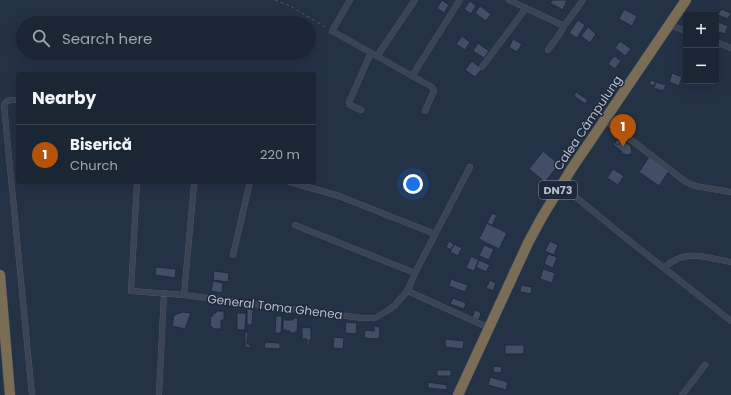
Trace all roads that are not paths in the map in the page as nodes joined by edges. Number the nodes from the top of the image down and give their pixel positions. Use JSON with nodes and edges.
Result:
{"nodes":[{"id":1,"x":350,"y":0,"type":"edge"},
{"id":2,"x":415,"y":0,"type":"edge"},
{"id":3,"x":460,"y":0,"type":"edge"},
{"id":4,"x":509,"y":0,"type":"edge"},
{"id":5,"x":583,"y":0,"type":"edge"},
{"id":6,"x":686,"y":0,"type":"edge"},
{"id":7,"x":526,"y":8,"type":"junction"},
{"id":8,"x":669,"y":25,"type":"junction"},
{"id":9,"x":564,"y":26,"type":"junction"},
{"id":10,"x":683,"y":30,"type":"edge"},
{"id":11,"x":719,"y":43,"type":"edge"},
{"id":12,"x":731,"y":48,"type":"edge"},
{"id":13,"x":548,"y":50,"type":"dead end"},
{"id":14,"x":371,"y":53,"type":"junction"},
{"id":15,"x":377,"y":56,"type":"junction"},
{"id":16,"x":482,"y":67,"type":"dead end"},
{"id":17,"x":412,"y":76,"type":"junction"},
{"id":18,"x":16,"y":100,"type":"edge"},
{"id":19,"x":361,"y":110,"type":"dead end"},
{"id":20,"x":425,"y":111,"type":"dead end"},
{"id":21,"x":605,"y":120,"type":"junction"},
{"id":22,"x":470,"y":167,"type":"dead end"},
{"id":23,"x":137,"y":184,"type":"edge"},
{"id":24,"x":250,"y":184,"type":"edge"},
{"id":25,"x":297,"y":184,"type":"edge"},
{"id":26,"x":194,"y":185,"type":"dead end"},
{"id":27,"x":561,"y":185,"type":"junction"},
{"id":28,"x":731,"y":192,"type":"edge"},
{"id":29,"x":295,"y":225,"type":"dead end"},
{"id":30,"x":435,"y":234,"type":"junction"},
{"id":31,"x":233,"y":255,"type":"dead end"},
{"id":32,"x":731,"y":262,"type":"edge"},
{"id":33,"x":664,"y":268,"type":"junction"},
{"id":34,"x":415,"y":273,"type":"junction"},
{"id":35,"x":0,"y":275,"type":"edge"},
{"id":36,"x":408,"y":290,"type":"junction"},
{"id":37,"x":164,"y":293,"type":"junction"},
{"id":38,"x":184,"y":295,"type":"junction"},
{"id":39,"x":731,"y":321,"type":"edge"},
{"id":40,"x":489,"y":328,"type":"junction"},
{"id":41,"x":705,"y":365,"type":"dead end"},
{"id":42,"x":10,"y":395,"type":"edge"},
{"id":43,"x":32,"y":395,"type":"edge"},
{"id":44,"x":159,"y":395,"type":"edge"},
{"id":45,"x":458,"y":395,"type":"edge"},
{"id":46,"x":682,"y":395,"type":"edge"}],
"edges":[{"from":1,"to":14,"type":"street"},
{"from":2,"to":15,"type":"street"},
{"from":3,"to":17,"type":"street"},
{"from":4,"to":7,"type":"street"},
{"from":5,"to":9,"type":"street"},
{"from":6,"to":8,"type":"highway","name":"Calea Câmpulung","number":"DN73"},
{"from":7,"to":9,"type":"street"},
{"from":7,"to":16,"type":"street"},
{"from":8,"to":10,"type":"street"},
{"from":8,"to":21,"type":"highway","name":"Calea Câmpulung","number":"DN73"},
{"from":9,"to":13,"type":"street"},
{"from":11,"to":12,"type":"street"},
{"from":14,"to":15,"type":"street"},
{"from":14,"to":19,"type":"street"},
{"from":15,"to":17,"type":"street"},
{"from":17,"to":20,"type":"street"},
{"from":18,"to":43,"type":"street"},
{"from":21,"to":27,"type":"highway","name":"Calea Câmpulung","number":"DN73"},
{"from":21,"to":28,"type":"street"},
{"from":22,"to":30,"type":"street","name":"General Toma Ghenea"},
{"from":23,"to":37,"type":"street","name":"General Toma Ghenea"},
{"from":24,"to":31,"type":"street"},
{"from":25,"to":30,"type":"street"},
{"from":26,"to":38,"type":"street"},
{"from":27,"to":33,"type":"street"},
{"from":27,"to":40,"type":"highway","name":"Calea Câmpulung","number":"DN73"},
{"from":29,"to":34,"type":"street"},
{"from":30,"to":34,"type":"street","name":"General Toma Ghenea"},
{"from":32,"to":33,"type":"street"},
{"from":33,"to":39,"type":"street"},
{"from":34,"to":36,"type":"street","name":"General Toma Ghenea"},
{"from":35,"to":42,"type":"highway"},
{"from":36,"to":38,"type":"street","name":"General Toma Ghenea"},
{"from":36,"to":40,"type":"street"},
{"from":37,"to":38,"type":"street","name":"General Toma Ghenea"},
{"from":37,"to":44,"type":"street"},
{"from":40,"to":45,"type":"highway","name":"Calea Câmpulung","number":"DN73"},
{"from":41,"to":46,"type":"street"}]}
